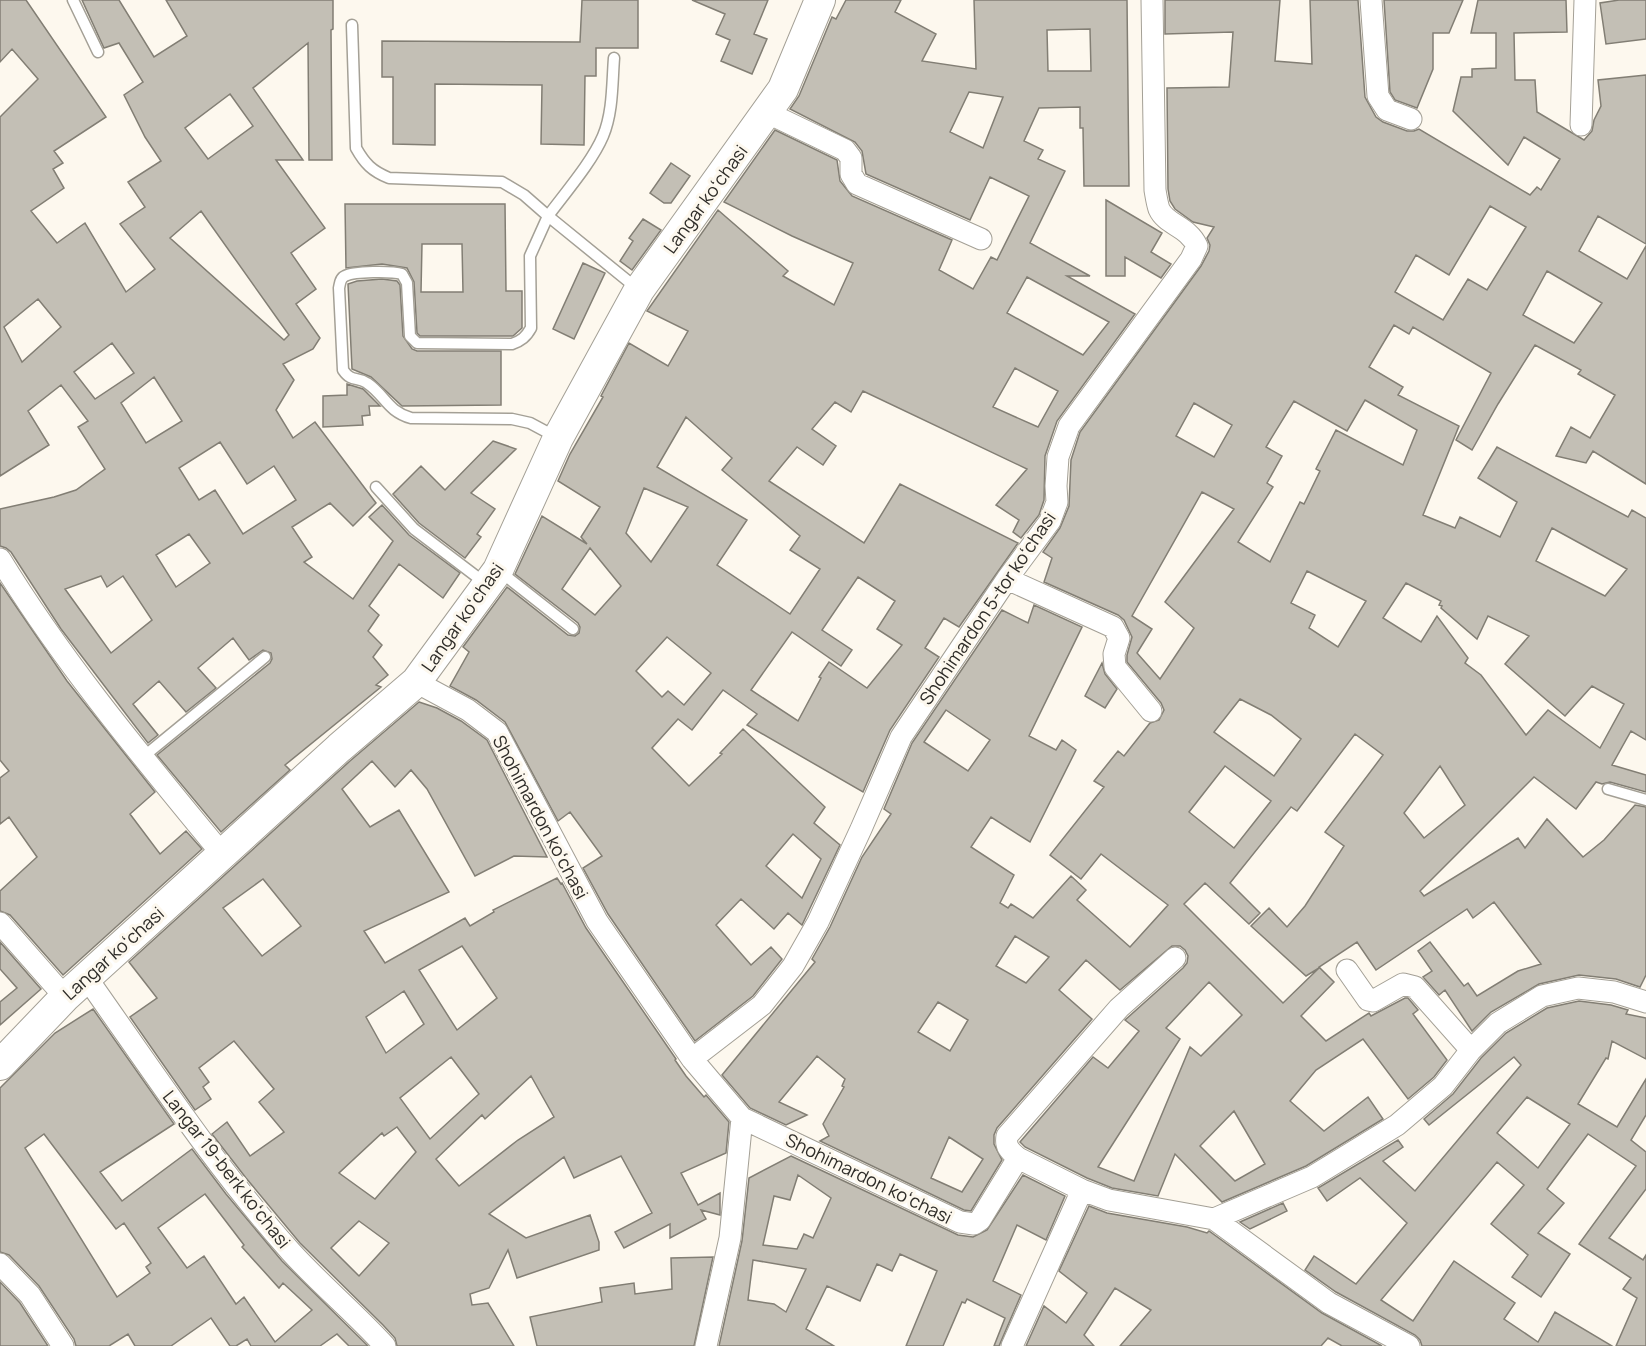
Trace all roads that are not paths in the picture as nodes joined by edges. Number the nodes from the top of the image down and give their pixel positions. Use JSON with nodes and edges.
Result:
{"nodes":[{"id":1,"x":73,"y":0,"type":"edge"},
{"id":2,"x":820,"y":0,"type":"edge"},
{"id":3,"x":1152,"y":0,"type":"edge"},
{"id":4,"x":1371,"y":0,"type":"edge"},
{"id":5,"x":1585,"y":0,"type":"edge"},
{"id":6,"x":352,"y":25,"type":"dead end"},
{"id":7,"x":98,"y":52,"type":"dead end"},
{"id":8,"x":614,"y":58,"type":"dead end"},
{"id":9,"x":768,"y":113,"type":"junction"},
{"id":10,"x":1411,"y":119,"type":"dead end"},
{"id":11,"x":1581,"y":125,"type":"dead end"},
{"id":12,"x":548,"y":216,"type":"junction"},
{"id":13,"x":981,"y":239,"type":"dead end"},
{"id":14,"x":639,"y":290,"type":"junction"},
{"id":15,"x":558,"y":438,"type":"junction"},
{"id":16,"x":375,"y":487,"type":"dead end"},
{"id":17,"x":0,"y":559,"type":"edge"},
{"id":18,"x":493,"y":577,"type":"junction"},
{"id":19,"x":1007,"y":579,"type":"junction"},
{"id":20,"x":573,"y":629,"type":"dead end"},
{"id":21,"x":265,"y":657,"type":"dead end"},
{"id":22,"x":416,"y":682,"type":"junction"},
{"id":23,"x":1151,"y":711,"type":"dead end"},
{"id":24,"x":143,"y":757,"type":"junction"},
{"id":25,"x":1608,"y":789,"type":"dead end"},
{"id":26,"x":1646,"y":801,"type":"edge"},
{"id":27,"x":222,"y":855,"type":"junction"},
{"id":28,"x":0,"y":923,"type":"edge"},
{"id":29,"x":1175,"y":958,"type":"dead end"},
{"id":30,"x":1347,"y":970,"type":"dead end"},
{"id":31,"x":76,"y":987,"type":"junction"},
{"id":32,"x":1646,"y":1002,"type":"edge"},
{"id":33,"x":1472,"y":1050,"type":"junction"},
{"id":34,"x":692,"y":1059,"type":"junction"},
{"id":35,"x":0,"y":1065,"type":"edge"},
{"id":36,"x":742,"y":1118,"type":"junction"},
{"id":37,"x":1018,"y":1158,"type":"junction"},
{"id":38,"x":1082,"y":1190,"type":"junction"},
{"id":39,"x":1214,"y":1219,"type":"junction"},
{"id":40,"x":0,"y":1264,"type":"edge"},
{"id":41,"x":63,"y":1346,"type":"edge"},
{"id":42,"x":385,"y":1346,"type":"edge"},
{"id":43,"x":706,"y":1346,"type":"edge"},
{"id":44,"x":1012,"y":1346,"type":"edge"},
{"id":45,"x":1409,"y":1346,"type":"edge"}],
"edges":[{"from":1,"to":7,"type":"lane"},
{"from":2,"to":9,"type":"street","name":"Langar koʻchasi"},
{"from":3,"to":19,"type":"street","name":"Shohimardon 5-tor koʻchasi"},
{"from":4,"to":10,"type":"street"},
{"from":5,"to":11,"type":"street"},
{"from":6,"to":12,"type":"lane"},
{"from":8,"to":12,"type":"lane"},
{"from":9,"to":13,"type":"street"},
{"from":9,"to":14,"type":"street","name":"Langar koʻchasi"},
{"from":12,"to":14,"type":"lane"},
{"from":12,"to":15,"type":"lane"},
{"from":14,"to":15,"type":"street","name":"Langar koʻchasi"},
{"from":15,"to":18,"type":"street","name":"Langar koʻchasi"},
{"from":16,"to":18,"type":"lane"},
{"from":17,"to":24,"type":"street"},
{"from":18,"to":20,"type":"lane"},
{"from":18,"to":22,"type":"street","name":"Langar koʻchasi"},
{"from":19,"to":23,"type":"street"},
{"from":19,"to":34,"type":"street","name":"Shohimardon 5-tor koʻchasi"},
{"from":21,"to":24,"type":"lane"},
{"from":22,"to":27,"type":"street","name":"Langar koʻchasi"},
{"from":22,"to":34,"type":"street","name":"Shohimardon koʻchasi"},
{"from":24,"to":27,"type":"street"},
{"from":25,"to":26,"type":"lane"},
{"from":27,"to":31,"type":"street","name":"Langar koʻchasi"},
{"from":28,"to":31,"type":"street","name":"Langar 19-berk koʻchasi"},
{"from":29,"to":37,"type":"street"},
{"from":30,"to":33,"type":"street"},
{"from":31,"to":35,"type":"street","name":"Langar koʻchasi"},
{"from":31,"to":42,"type":"street","name":"Langar 19-berk koʻchasi"},
{"from":32,"to":33,"type":"street"},
{"from":33,"to":39,"type":"street"},
{"from":34,"to":36,"type":"street","name":"Shohimardon koʻchasi"},
{"from":36,"to":37,"type":"street","name":"Shohimardon koʻchasi"},
{"from":36,"to":43,"type":"street"},
{"from":37,"to":38,"type":"street"},
{"from":38,"to":39,"type":"street"},
{"from":38,"to":44,"type":"street"},
{"from":39,"to":45,"type":"street"},
{"from":40,"to":41,"type":"street"}]}
